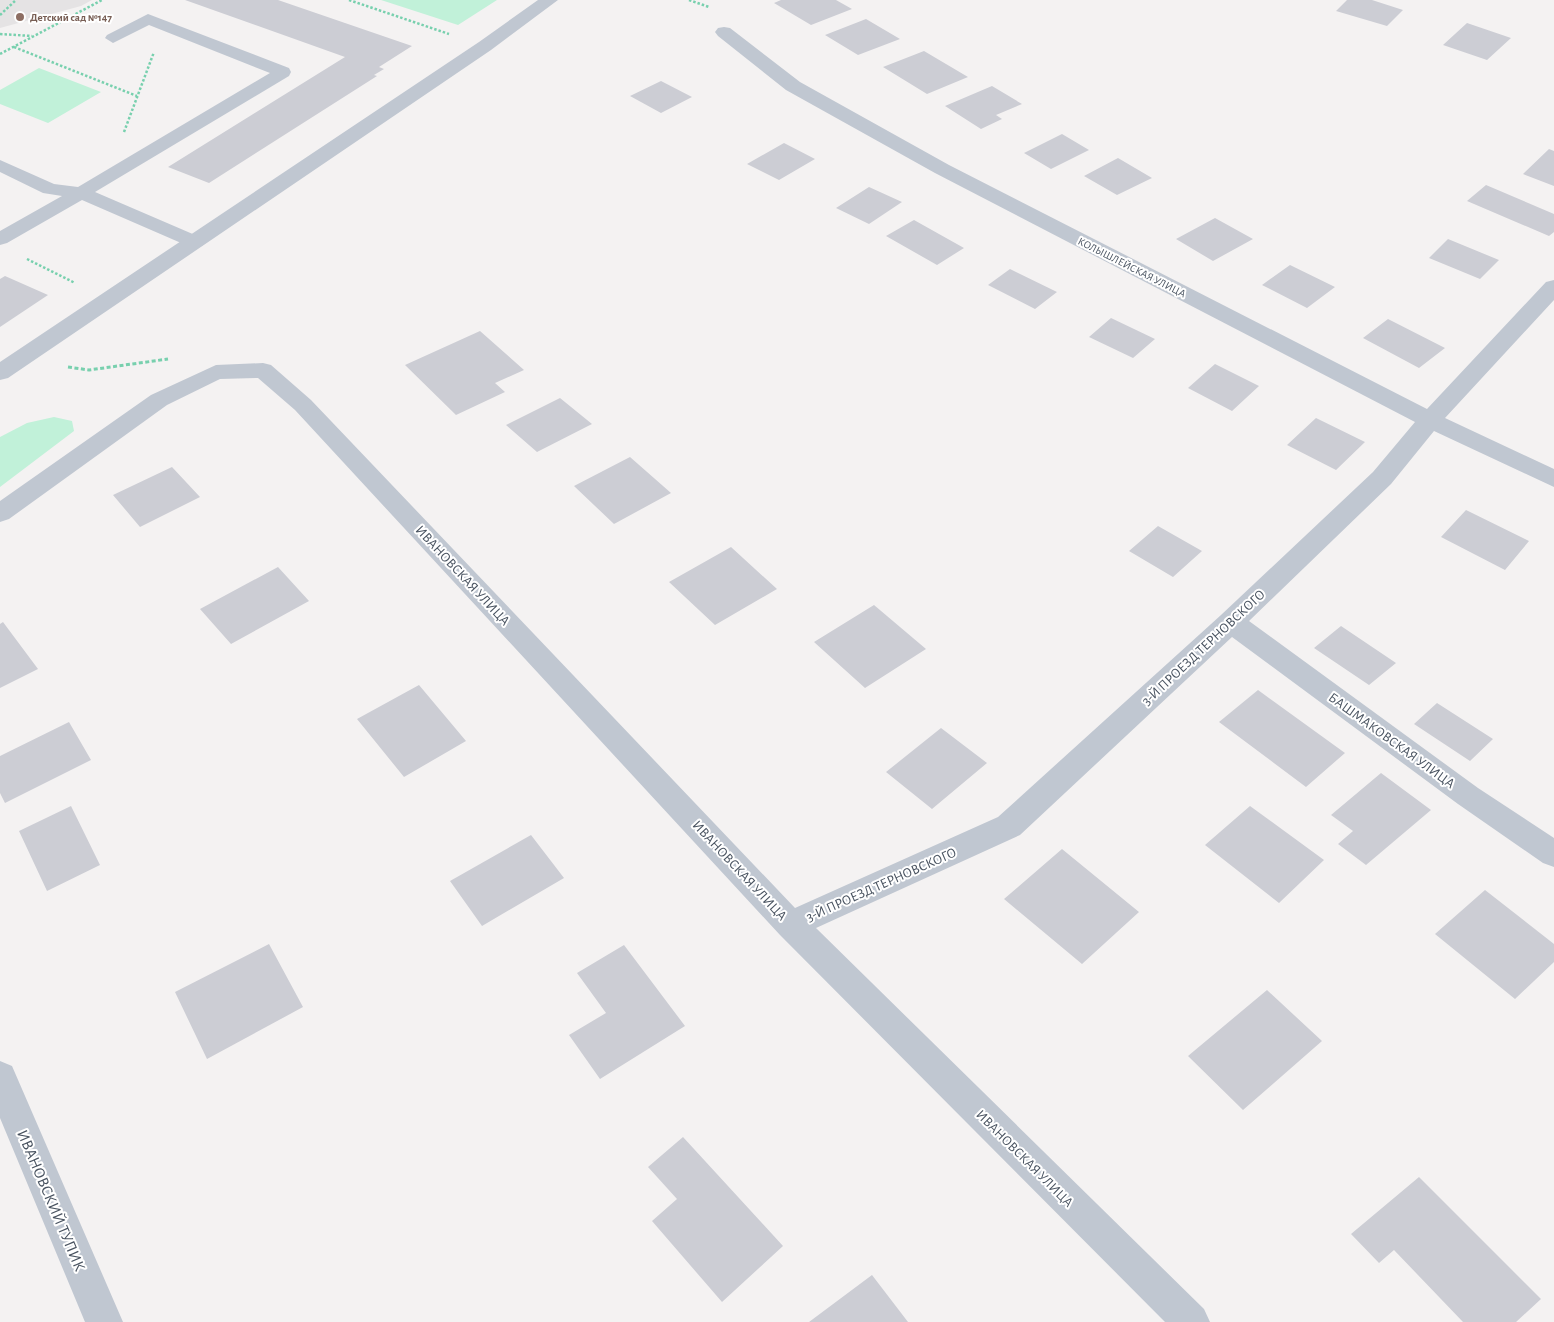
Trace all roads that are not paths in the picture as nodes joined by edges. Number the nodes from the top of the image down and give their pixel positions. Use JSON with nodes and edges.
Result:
{"nodes":[{"id":1,"x":549,"y":0,"type":"edge"},
{"id":2,"x":724,"y":32,"type":"dead end"},
{"id":3,"x":113,"y":38,"type":"dead end"},
{"id":4,"x":0,"y":165,"type":"edge"},
{"id":5,"x":81,"y":193,"type":"junction"},
{"id":6,"x":0,"y":239,"type":"edge"},
{"id":7,"x":195,"y":242,"type":"junction"},
{"id":8,"x":1554,"y":287,"type":"edge"},
{"id":9,"x":0,"y":373,"type":"edge"},
{"id":10,"x":1430,"y":420,"type":"junction"},
{"id":11,"x":1554,"y":479,"type":"edge"},
{"id":12,"x":0,"y":512,"type":"edge"},
{"id":13,"x":1232,"y":622,"type":"junction"},
{"id":14,"x":1554,"y":854,"type":"edge"},
{"id":15,"x":791,"y":925,"type":"junction"},
{"id":16,"x":0,"y":1077,"type":"edge"},
{"id":17,"x":104,"y":1322,"type":"edge"},
{"id":18,"x":1191,"y":1322,"type":"edge"}],
"edges":[{"from":1,"to":7,"type":"street"},
{"from":2,"to":10,"type":"street","name":"КОЛЫШЛЕЙСКАЯ УЛИЦА"},
{"from":3,"to":5,"type":"lane"},
{"from":4,"to":5,"type":"lane"},
{"from":5,"to":6,"type":"lane"},
{"from":5,"to":7,"type":"lane"},
{"from":7,"to":9,"type":"street"},
{"from":8,"to":10,"type":"street","name":"3-Й ПРОЕЗД ТЕРНОВСКОГО"},
{"from":10,"to":11,"type":"street","name":"КОЛЫШЛЕЙСКАЯ УЛИЦА"},
{"from":10,"to":13,"type":"street","name":"3-Й ПРОЕЗД ТЕРНОВСКОГО"},
{"from":12,"to":15,"type":"street","name":"ИВАНОВСКАЯ УЛИЦА"},
{"from":13,"to":14,"type":"street","name":"БАШМАКОВСКАЯ УЛИЦА"},
{"from":13,"to":15,"type":"street","name":"3-Й ПРОЕЗД ТЕРНОВСКОГО"},
{"from":15,"to":18,"type":"street","name":"ИВАНОВСКАЯ УЛИЦА"},
{"from":16,"to":17,"type":"street","name":"ИВАНОВСКИЙ ТУПИК"}]}
